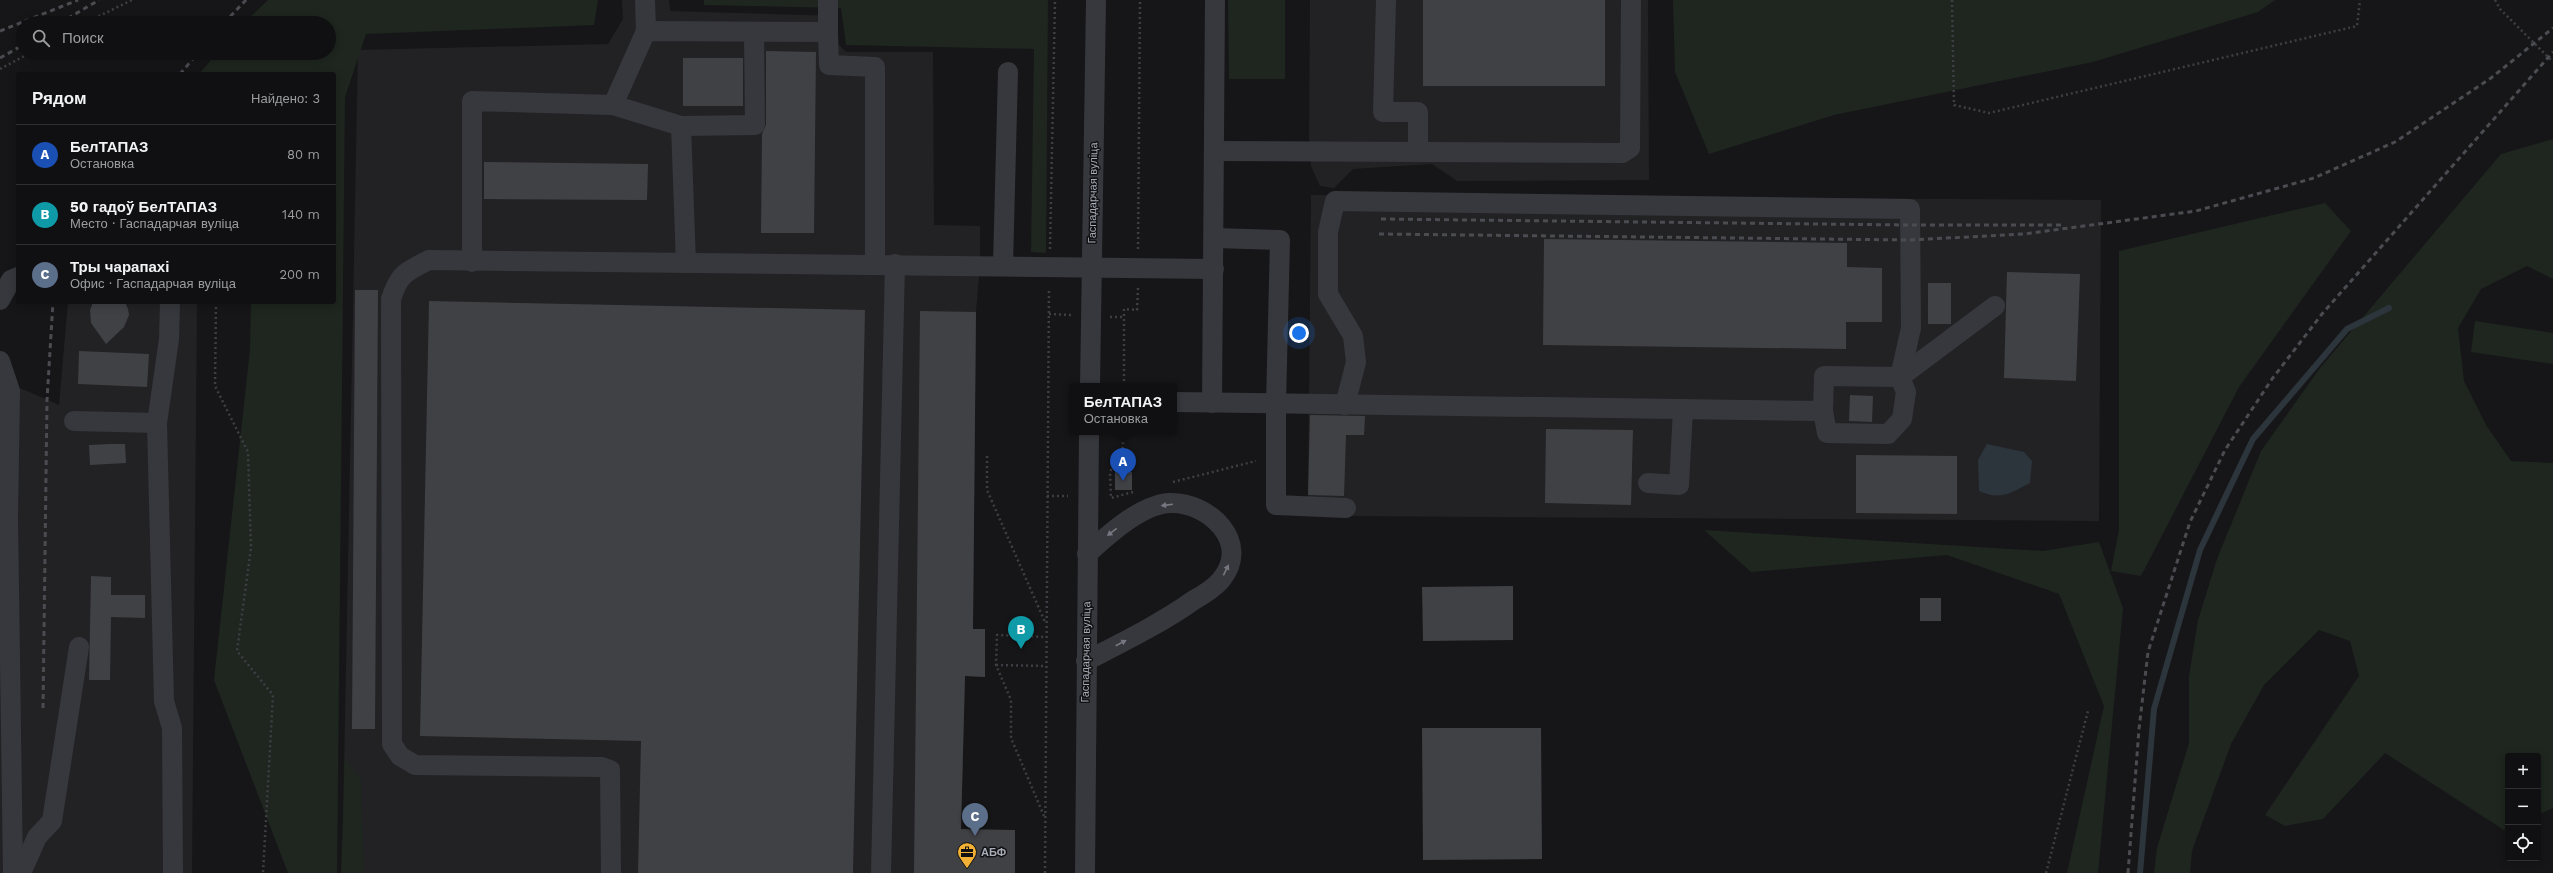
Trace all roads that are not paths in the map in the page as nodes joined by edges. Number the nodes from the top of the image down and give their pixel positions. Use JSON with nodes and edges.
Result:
{"nodes":[{"id":1,"x":645,"y":0,"type":"edge"},
{"id":2,"x":828,"y":0,"type":"edge"},
{"id":3,"x":1096,"y":0,"type":"edge"},
{"id":4,"x":1215,"y":0,"type":"edge"},
{"id":5,"x":1386,"y":0,"type":"edge"},
{"id":6,"x":1630,"y":0,"type":"edge"},
{"id":7,"x":646,"y":31,"type":"junction"},
{"id":8,"x":754,"y":32,"type":"junction"},
{"id":9,"x":828,"y":32,"type":"junction"},
{"id":10,"x":1008,"y":72,"type":"dead end"},
{"id":11,"x":613,"y":105,"type":"junction"},
{"id":12,"x":681,"y":126,"type":"junction"},
{"id":13,"x":1215,"y":151,"type":"junction"},
{"id":14,"x":1418,"y":152,"type":"junction"},
{"id":15,"x":1214,"y":238,"type":"junction"},
{"id":16,"x":472,"y":262,"type":"junction"},
{"id":17,"x":686,"y":263,"type":"junction"},
{"id":18,"x":875,"y":264,"type":"junction"},
{"id":19,"x":895,"y":264,"type":"junction"},
{"id":20,"x":1003,"y":265,"type":"junction"},
{"id":21,"x":1092,"y":267,"type":"junction"},
{"id":22,"x":1214,"y":269,"type":"junction"},
{"id":23,"x":16,"y":278,"type":"edge"},
{"id":24,"x":0,"y":300,"type":"edge"},
{"id":25,"x":170,"y":304,"type":"edge"},
{"id":26,"x":1995,"y":306,"type":"dead end"},
{"id":27,"x":0,"y":361,"type":"edge"},
{"id":28,"x":1900,"y":378,"type":"junction"},
{"id":29,"x":1090,"y":383,"type":"edge"},
{"id":30,"x":1177,"y":402,"type":"edge"},
{"id":31,"x":1212,"y":403,"type":"junction"},
{"id":32,"x":1276,"y":404,"type":"junction"},
{"id":33,"x":1345,"y":405,"type":"junction"},
{"id":34,"x":1683,"y":409,"type":"junction"},
{"id":35,"x":1823,"y":411,"type":"junction"},
{"id":36,"x":74,"y":421,"type":"dead end"},
{"id":37,"x":157,"y":423,"type":"junction"},
{"id":38,"x":1089,"y":435,"type":"edge"},
{"id":39,"x":1648,"y":483,"type":"dead end"},
{"id":40,"x":1346,"y":508,"type":"dead end"},
{"id":41,"x":4,"y":518,"type":"edge"},
{"id":42,"x":1087,"y":554,"type":"junction"},
{"id":43,"x":79,"y":647,"type":"dead end"},
{"id":44,"x":1086,"y":661,"type":"junction"},
{"id":45,"x":13,"y":873,"type":"edge"},
{"id":46,"x":21,"y":873,"type":"edge"},
{"id":47,"x":174,"y":873,"type":"edge"},
{"id":48,"x":611,"y":873,"type":"edge"},
{"id":49,"x":881,"y":873,"type":"edge"},
{"id":50,"x":1084,"y":873,"type":"edge"}],
"edges":[{"from":1,"to":7,"type":"street"},
{"from":2,"to":9,"type":"street"},
{"from":3,"to":21,"type":"street","name":"Гаспадарчая вуліца"},
{"from":4,"to":13,"type":"street"},
{"from":5,"to":14,"type":"street"},
{"from":6,"to":14,"type":"street"},
{"from":7,"to":8,"type":"street"},
{"from":7,"to":11,"type":"street"},
{"from":8,"to":9,"type":"street"},
{"from":8,"to":12,"type":"street"},
{"from":9,"to":18,"type":"street"},
{"from":10,"to":20,"type":"street"},
{"from":11,"to":12,"type":"street"},
{"from":11,"to":16,"type":"street"},
{"from":12,"to":17,"type":"street"},
{"from":13,"to":14,"type":"street"},
{"from":13,"to":15,"type":"street"},
{"from":15,"to":22,"type":"street"},
{"from":15,"to":32,"type":"street"},
{"from":16,"to":17,"type":"street"},
{"from":16,"to":48,"type":"street"},
{"from":17,"to":18,"type":"street"},
{"from":18,"to":19,"type":"street"},
{"from":19,"to":20,"type":"street"},
{"from":19,"to":49,"type":"street"},
{"from":20,"to":21,"type":"street"},
{"from":21,"to":22,"type":"street"},
{"from":21,"to":29,"type":"street","name":"Гаспадарчая вуліца"},
{"from":22,"to":31,"type":"street"},
{"from":23,"to":24,"type":"street"},
{"from":25,"to":37,"type":"street"},
{"from":26,"to":28,"type":"street"},
{"from":27,"to":41,"type":"street"},
{"from":28,"to":33,"type":"street"},
{"from":28,"to":35,"type":"street"},
{"from":28,"to":35,"type":"street"},
{"from":30,"to":31,"type":"street"},
{"from":31,"to":32,"type":"street"},
{"from":32,"to":33,"type":"street"},
{"from":32,"to":40,"type":"street"},
{"from":33,"to":34,"type":"street"},
{"from":34,"to":35,"type":"street"},
{"from":34,"to":39,"type":"street"},
{"from":36,"to":37,"type":"street"},
{"from":37,"to":47,"type":"street"},
{"from":38,"to":42,"type":"street","name":"Гаспадарчая вуліца"},
{"from":41,"to":45,"type":"street"},
{"from":42,"to":44,"type":"street","name":"Гаспадарчая вуліца"},
{"from":44,"to":42,"type":"street","one_way":true},
{"from":43,"to":46,"type":"street"},
{"from":44,"to":50,"type":"street","name":"Гаспадарчая вуліца"}]}
